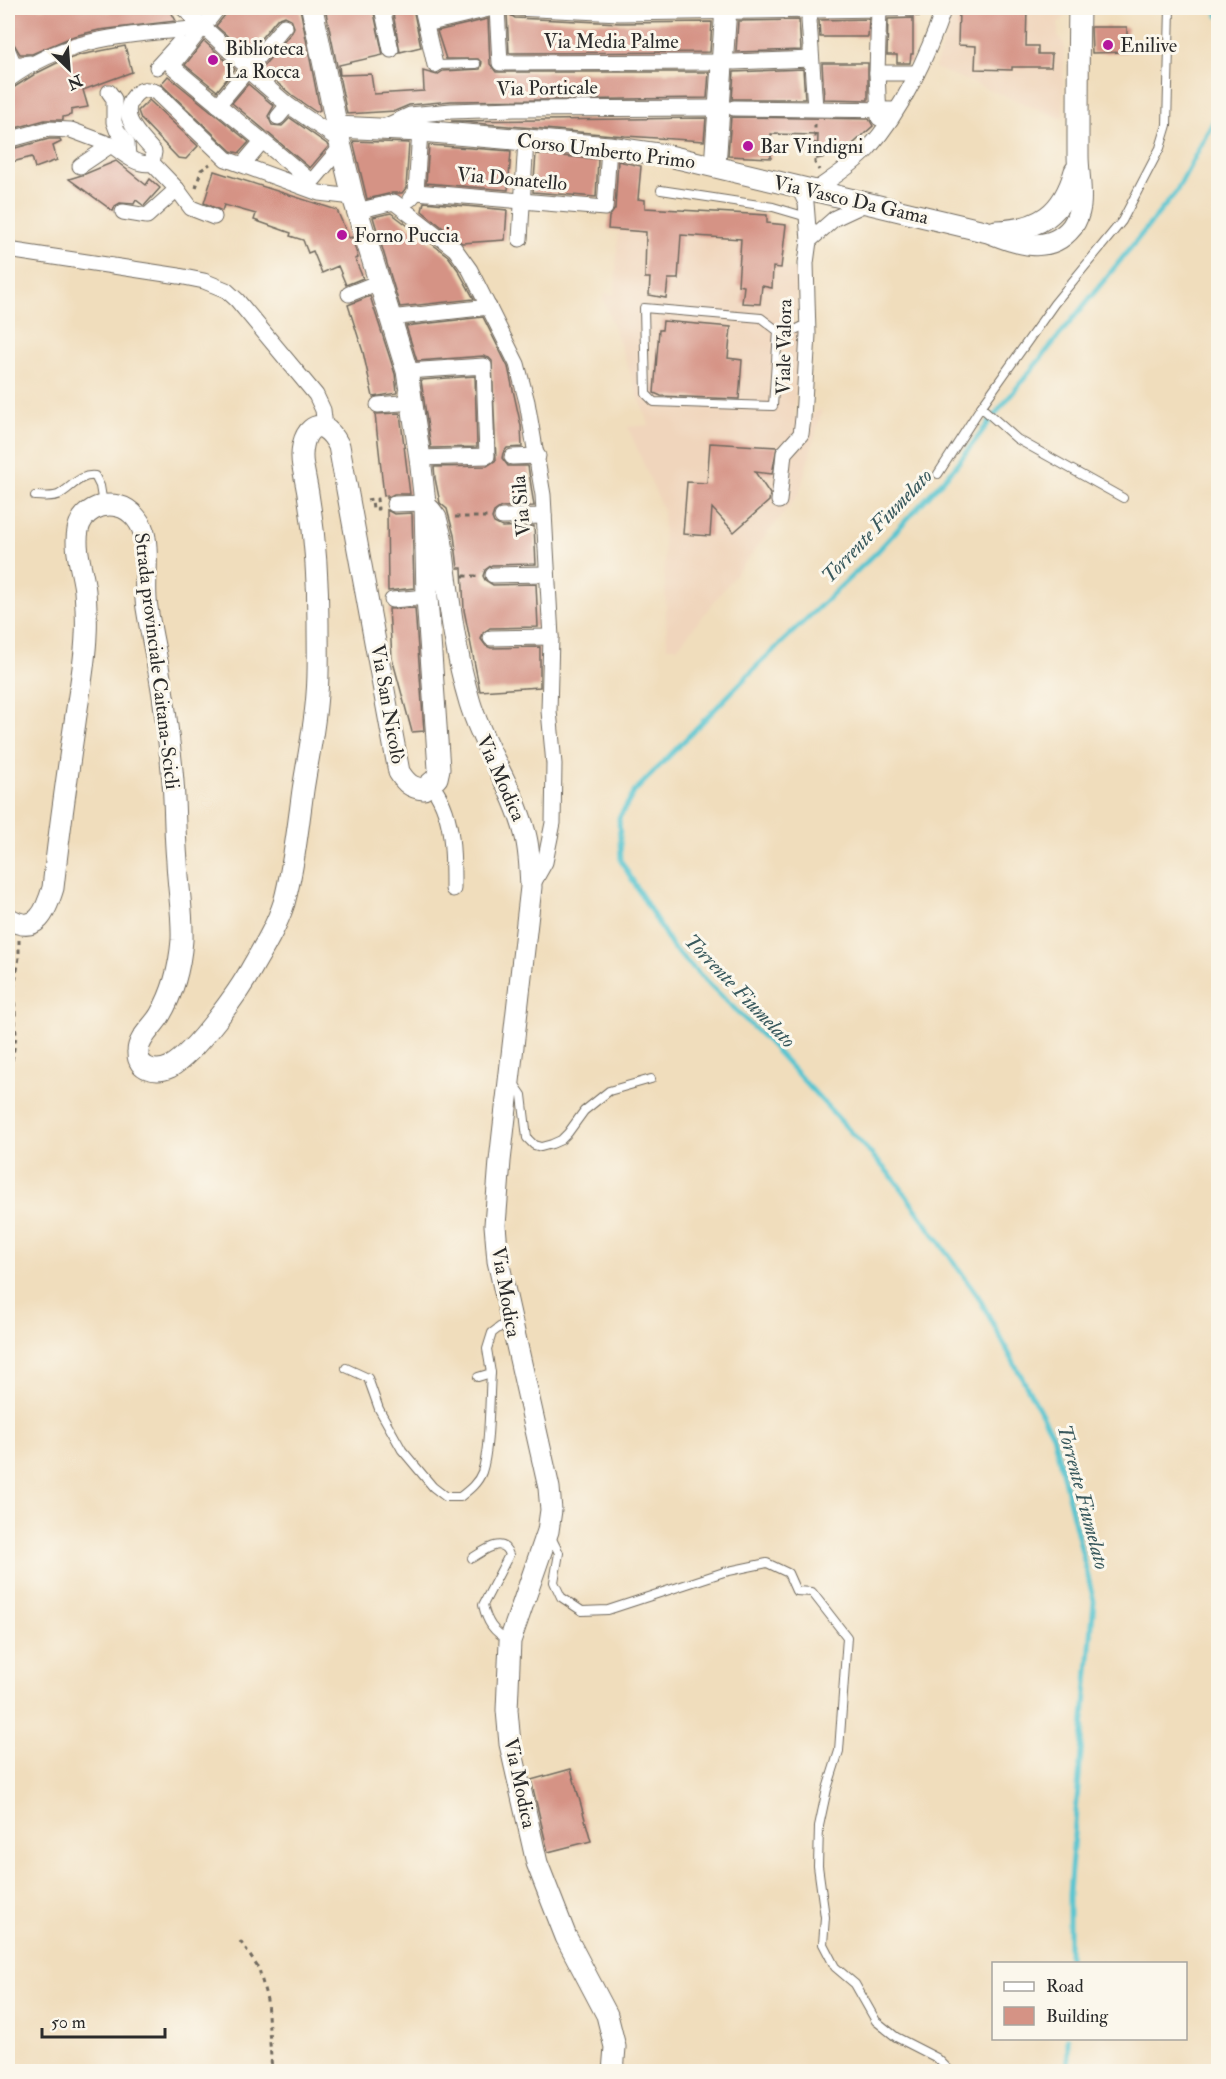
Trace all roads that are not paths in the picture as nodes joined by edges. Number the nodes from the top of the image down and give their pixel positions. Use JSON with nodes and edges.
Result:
{"nodes":[{"id":1,"x":183,"y":8,"type":"edge"},
{"id":2,"x":218,"y":8,"type":"edge"},
{"id":3,"x":312,"y":8,"type":"edge"},
{"id":4,"x":382,"y":8,"type":"edge"},
{"id":5,"x":422,"y":8,"type":"edge"},
{"id":6,"x":495,"y":8,"type":"edge"},
{"id":7,"x":515,"y":8,"type":"edge"},
{"id":8,"x":879,"y":8,"type":"edge"},
{"id":9,"x":944,"y":8,"type":"edge"},
{"id":10,"x":1079,"y":8,"type":"edge"},
{"id":11,"x":1170,"y":8,"type":"edge"},
{"id":12,"x":813,"y":9,"type":"edge"},
{"id":13,"x":726,"y":10,"type":"edge"},
{"id":14,"x":426,"y":24,"type":"junction"},
{"id":15,"x":284,"y":26,"type":"dead end"},
{"id":16,"x":196,"y":28,"type":"junction"},
{"id":17,"x":391,"y":50,"type":"dead end"},
{"id":18,"x":8,"y":51,"type":"edge"},
{"id":19,"x":811,"y":59,"type":"junction"},
{"id":20,"x":36,"y":62,"type":"junction"},
{"id":21,"x":728,"y":62,"type":"junction"},
{"id":22,"x":476,"y":64,"type":"dead end"},
{"id":23,"x":435,"y":65,"type":"joint"},
{"id":24,"x":247,"y":70,"type":"junction"},
{"id":25,"x":877,"y":73,"type":"junction"},
{"id":26,"x":917,"y":73,"type":"junction"},
{"id":27,"x":8,"y":80,"type":"edge"},
{"id":28,"x":109,"y":92,"type":"dead end"},
{"id":29,"x":218,"y":105,"type":"junction"},
{"id":30,"x":727,"y":108,"type":"junction"},
{"id":31,"x":815,"y":108,"type":"junction"},
{"id":32,"x":878,"y":109,"type":"junction"},
{"id":33,"x":895,"y":110,"type":"junction"},
{"id":34,"x":378,"y":130,"type":"junction"},
{"id":35,"x":420,"y":131,"type":"junction"},
{"id":36,"x":880,"y":133,"type":"junction"},
{"id":37,"x":339,"y":138,"type":"junction"},
{"id":38,"x":8,"y":140,"type":"edge"},
{"id":39,"x":526,"y":141,"type":"junction"},
{"id":40,"x":111,"y":145,"type":"junction"},
{"id":41,"x":259,"y":145,"type":"dead end"},
{"id":42,"x":609,"y":147,"type":"junction"},
{"id":43,"x":128,"y":156,"type":"junction"},
{"id":44,"x":152,"y":163,"type":"junction"},
{"id":45,"x":243,"y":165,"type":"junction"},
{"id":46,"x":80,"y":166,"type":"dead end"},
{"id":47,"x":716,"y":166,"type":"junction"},
{"id":48,"x":813,"y":187,"type":"junction"},
{"id":49,"x":177,"y":189,"type":"junction"},
{"id":50,"x":661,"y":190,"type":"dead end"},
{"id":51,"x":416,"y":192,"type":"junction"},
{"id":52,"x":523,"y":200,"type":"junction"},
{"id":53,"x":355,"y":204,"type":"junction"},
{"id":54,"x":865,"y":204,"type":"junction"},
{"id":55,"x":403,"y":209,"type":"junction"},
{"id":56,"x":123,"y":212,"type":"dead end"},
{"id":57,"x":214,"y":218,"type":"dead end"},
{"id":58,"x":807,"y":218,"type":"junction"},
{"id":59,"x":520,"y":239,"type":"dead end"},
{"id":60,"x":808,"y":241,"type":"junction"},
{"id":61,"x":8,"y":250,"type":"edge"},
{"id":62,"x":379,"y":282,"type":"junction"},
{"id":63,"x":349,"y":294,"type":"dead end"},
{"id":64,"x":489,"y":307,"type":"junction"},
{"id":65,"x":390,"y":318,"type":"junction"},
{"id":66,"x":807,"y":324,"type":"junction"},
{"id":67,"x":778,"y":331,"type":"junction"},
{"id":68,"x":407,"y":371,"type":"junction"},
{"id":69,"x":412,"y":402,"type":"junction"},
{"id":70,"x":378,"y":405,"type":"dead end"},
{"id":71,"x":981,"y":408,"type":"junction"},
{"id":72,"x":325,"y":427,"type":"junction"},
{"id":73,"x":538,"y":456,"type":"junction"},
{"id":74,"x":512,"y":457,"type":"dead end"},
{"id":75,"x":420,"y":458,"type":"junction"},
{"id":76,"x":938,"y":474,"type":"dead end"},
{"id":77,"x":34,"y":496,"type":"dead end"},
{"id":78,"x":1123,"y":498,"type":"dead end"},
{"id":79,"x":780,"y":501,"type":"dead end"},
{"id":80,"x":394,"y":504,"type":"dead end"},
{"id":81,"x":103,"y":505,"type":"junction"},
{"id":82,"x":430,"y":510,"type":"junction"},
{"id":83,"x":544,"y":516,"type":"junction"},
{"id":84,"x":502,"y":517,"type":"road end"},
{"id":85,"x":548,"y":574,"type":"junction"},
{"id":86,"x":493,"y":575,"type":"road end"},
{"id":87,"x":428,"y":597,"type":"junction"},
{"id":88,"x":392,"y":600,"type":"dead end"},
{"id":89,"x":551,"y":636,"type":"junction"},
{"id":90,"x":491,"y":638,"type":"dead end"},
{"id":91,"x":431,"y":785,"type":"junction"},
{"id":92,"x":531,"y":888,"type":"junction"},
{"id":93,"x":453,"y":889,"type":"dead end"},
{"id":94,"x":14,"y":921,"type":"edge"},
{"id":95,"x":509,"y":1075,"type":"junction"},
{"id":96,"x":651,"y":1079,"type":"dead end"},
{"id":97,"x":510,"y":1319,"type":"junction"},
{"id":98,"x":346,"y":1368,"type":"dead end"},
{"id":99,"x":491,"y":1373,"type":"junction"},
{"id":100,"x":478,"y":1377,"type":"dead end"},
{"id":101,"x":548,"y":1531,"type":"junction"},
{"id":102,"x":472,"y":1558,"type":"dead end"},
{"id":103,"x":510,"y":1641,"type":"junction"},
{"id":104,"x":613,"y":2072,"type":"edge"},
{"id":105,"x":951,"y":2072,"type":"edge"}],
"edges":[{"from":1,"to":16,"type":"street"},
{"from":2,"to":16,"type":"street"},
{"from":3,"to":37,"type":"main road","name":"Via San Nicolò"},
{"from":4,"to":17,"type":"street"},
{"from":5,"to":14,"type":"street"},
{"from":6,"to":14,"type":"street"},
{"from":6,"to":21,"type":"street","name":"Via Media Palme"},
{"from":7,"to":13,"type":"street"},
{"from":8,"to":9,"type":"street"},
{"from":8,"to":12,"type":"street"},
{"from":8,"to":25,"type":"street"},
{"from":9,"to":26,"type":"street"},
{"from":10,"to":54,"type":"main road","name":"Via Vasco Da Gama"},
{"from":11,"to":71,"type":"lane"},
{"from":12,"to":13,"type":"street"},
{"from":12,"to":19,"type":"street"},
{"from":13,"to":21,"type":"main road","name":"Corso Umberto Primo"},
{"from":14,"to":23,"type":"street"},
{"from":15,"to":24,"type":"street"},
{"from":16,"to":20,"type":"street"},
{"from":16,"to":24,"type":"street"},
{"from":16,"to":29,"type":"street"},
{"from":18,"to":20,"type":"street"},
{"from":19,"to":21,"type":"street","name":"Via Media Palme"},
{"from":19,"to":31,"type":"street"},
{"from":20,"to":27,"type":"street"},
{"from":21,"to":30,"type":"main road","name":"Corso Umberto Primo"},
{"from":22,"to":23,"type":"lane"},
{"from":24,"to":29,"type":"street"},
{"from":24,"to":37,"type":"street"},
{"from":25,"to":26,"type":"street"},
{"from":25,"to":32,"type":"street"},
{"from":26,"to":33,"type":"street"},
{"from":28,"to":43,"type":"street"},
{"from":29,"to":37,"type":"street"},
{"from":30,"to":31,"type":"street","name":"Via Porticale"},
{"from":30,"to":34,"type":"street","name":"Via Porticale"},
{"from":30,"to":47,"type":"main road","name":"Corso Umberto Primo"},
{"from":31,"to":32,"type":"street","name":"Via Porticale"},
{"from":32,"to":33,"type":"street","name":"Via Porticale"},
{"from":32,"to":36,"type":"street"},
{"from":33,"to":36,"type":"street"},
{"from":34,"to":35,"type":"main road","name":"Corso Umberto Primo"},
{"from":34,"to":37,"type":"main road","name":"Corso Umberto Primo"},
{"from":35,"to":39,"type":"main road","name":"Corso Umberto Primo"},
{"from":35,"to":51,"type":"street"},
{"from":36,"to":48,"type":"street"},
{"from":37,"to":53,"type":"main road","name":"Via San Nicolò"},
{"from":38,"to":40,"type":"street"},
{"from":39,"to":42,"type":"main road","name":"Corso Umberto Primo"},
{"from":39,"to":52,"type":"street"},
{"from":40,"to":43,"type":"street"},
{"from":40,"to":46,"type":"street"},
{"from":41,"to":45,"type":"street"},
{"from":42,"to":47,"type":"main road","name":"Corso Umberto Primo"},
{"from":42,"to":52,"type":"street","name":"Via Donatello"},
{"from":43,"to":44,"type":"street"},
{"from":44,"to":45,"type":"street"},
{"from":44,"to":49,"type":"street"},
{"from":45,"to":53,"type":"street"},
{"from":47,"to":48,"type":"main road","name":"Via Vasco Da Gama"},
{"from":48,"to":54,"type":"main road","name":"Via Vasco Da Gama"},
{"from":48,"to":58,"type":"street","name":"Viale Valora"},
{"from":49,"to":56,"type":"street"},
{"from":49,"to":57,"type":"street"},
{"from":50,"to":58,"type":"lane"},
{"from":51,"to":52,"type":"street","name":"Via Donatello"},
{"from":51,"to":55,"type":"street"},
{"from":52,"to":59,"type":"street"},
{"from":53,"to":55,"type":"street"},
{"from":53,"to":62,"type":"main road","name":"Via San Nicolò"},
{"from":54,"to":60,"type":"street"},
{"from":55,"to":64,"type":"street","name":"Via Sila"},
{"from":58,"to":60,"type":"street","name":"Viale Valora"},
{"from":60,"to":66,"type":"street","name":"Viale Valora"},
{"from":61,"to":72,"type":"street"},
{"from":62,"to":63,"type":"street"},
{"from":62,"to":65,"type":"main road","name":"Via San Nicolò"},
{"from":64,"to":65,"type":"street"},
{"from":64,"to":73,"type":"street","name":"Via Sila"},
{"from":65,"to":68,"type":"main road","name":"Via San Nicolò"},
{"from":66,"to":67,"type":"lane"},
{"from":66,"to":79,"type":"street","name":"Viale Valora"},
{"from":67,"to":67,"type":"lane"},
{"from":68,"to":69,"type":"main road","name":"Via San Nicolò"},
{"from":68,"to":75,"type":"street"},
{"from":69,"to":70,"type":"street"},
{"from":69,"to":75,"type":"main road","name":"Via San Nicolò"},
{"from":71,"to":76,"type":"lane"},
{"from":71,"to":78,"type":"lane"},
{"from":72,"to":81,"type":"main road","name":"Strada provinciale Caitana-Scicli"},
{"from":72,"to":91,"type":"main road","name":"Via San Nicolò"},
{"from":73,"to":74,"type":"street"},
{"from":73,"to":83,"type":"street","name":"Via Sila"},
{"from":75,"to":82,"type":"main road","name":"Via San Nicolò"},
{"from":77,"to":81,"type":"lane"},
{"from":80,"to":82,"type":"street"},
{"from":81,"to":94,"type":"main road"},
{"from":82,"to":87,"type":"main road","name":"Via San Nicolò"},
{"from":82,"to":92,"type":"main road","name":"Via Modica"},
{"from":83,"to":84,"type":"street"},
{"from":83,"to":85,"type":"street","name":"Via Sila"},
{"from":85,"to":86,"type":"street"},
{"from":85,"to":89,"type":"street","name":"Via Sila"},
{"from":87,"to":88,"type":"street"},
{"from":87,"to":91,"type":"main road","name":"Via San Nicolò"},
{"from":89,"to":90,"type":"street"},
{"from":89,"to":92,"type":"street","name":"Via Sila"},
{"from":91,"to":93,"type":"street"},
{"from":92,"to":95,"type":"main road","name":"Via Modica"},
{"from":95,"to":96,"type":"lane"},
{"from":95,"to":97,"type":"main road","name":"Via Modica"},
{"from":97,"to":99,"type":"lane"},
{"from":97,"to":101,"type":"main road","name":"Via Modica"},
{"from":98,"to":99,"type":"lane"},
{"from":99,"to":100,"type":"lane"},
{"from":101,"to":103,"type":"main road","name":"Via Modica"},
{"from":101,"to":105,"type":"lane"},
{"from":102,"to":103,"type":"lane"},
{"from":103,"to":104,"type":"main road","name":"Via Modica"}]}
